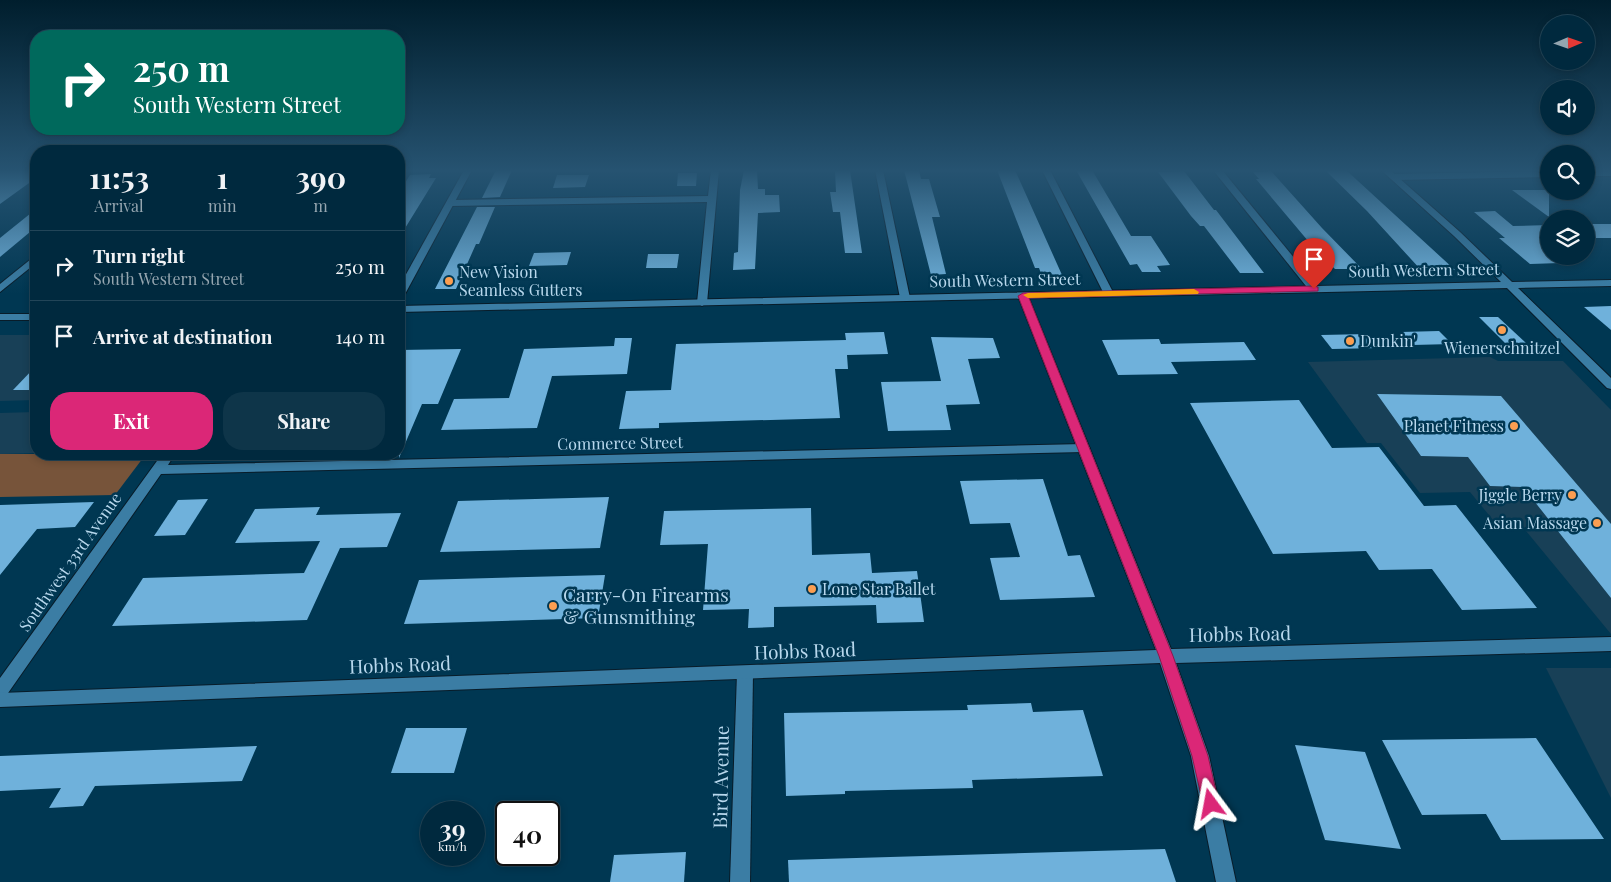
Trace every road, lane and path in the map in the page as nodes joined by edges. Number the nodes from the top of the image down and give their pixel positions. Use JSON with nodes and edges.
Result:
{"nodes":[{"id":1,"x":446,"y":211,"type":"edge"},
{"id":2,"x":711,"y":211,"type":"edge"},
{"id":3,"x":887,"y":211,"type":"edge"},
{"id":4,"x":1067,"y":211,"type":"edge"},
{"id":5,"x":1251,"y":211,"type":"edge"},
{"id":6,"x":1431,"y":211,"type":"edge"},
{"id":7,"x":30,"y":263,"type":"edge"},
{"id":8,"x":1611,"y":283,"type":"edge"},
{"id":9,"x":405,"y":285,"type":"edge"},
{"id":10,"x":1509,"y":285,"type":"junction"},
{"id":11,"x":0,"y":289,"type":"edge"},
{"id":12,"x":1314,"y":289,"type":"junction"},
{"id":13,"x":1109,"y":294,"type":"junction"},
{"id":14,"x":1023,"y":296,"type":"junction"},
{"id":15,"x":904,"y":298,"type":"junction"},
{"id":16,"x":702,"y":303,"type":"junction"},
{"id":17,"x":405,"y":309,"type":"edge"},
{"id":18,"x":0,"y":317,"type":"edge"},
{"id":19,"x":30,"y":317,"type":"edge"},
{"id":20,"x":1611,"y":385,"type":"edge"},
{"id":21,"x":1084,"y":448,"type":"junction"},
{"id":22,"x":164,"y":460,"type":"edge"},
{"id":23,"x":157,"y":470,"type":"junction"},
{"id":24,"x":1611,"y":644,"type":"edge"},
{"id":25,"x":1166,"y":656,"type":"junction"},
{"id":26,"x":745,"y":673,"type":"junction"},
{"id":27,"x":0,"y":691,"type":"edge"},
{"id":28,"x":0,"y":700,"type":"edge"},
{"id":29,"x":740,"y":882,"type":"edge"},
{"id":30,"x":1226,"y":882,"type":"edge"}],
"edges":[{"from":1,"to":9,"type":"street"},
{"from":2,"to":16,"type":"street"},
{"from":3,"to":15,"type":"street"},
{"from":4,"to":13,"type":"street"},
{"from":5,"to":12,"type":"street"},
{"from":6,"to":10,"type":"street"},
{"from":7,"to":11,"type":"street"},
{"from":8,"to":10,"type":"street","name":"South Western Street"},
{"from":10,"to":12,"type":"street","name":"South Western Street"},
{"from":10,"to":20,"type":"street"},
{"from":12,"to":13,"type":"street","name":"South Western Street"},
{"from":13,"to":14,"type":"street","name":"South Western Street"},
{"from":14,"to":15,"type":"street","name":"South Western Street"},
{"from":14,"to":21,"type":"street"},
{"from":15,"to":16,"type":"street","name":"South Western Street"},
{"from":16,"to":17,"type":"street","name":"South Western Street"},
{"from":18,"to":19,"type":"street"},
{"from":21,"to":23,"type":"street","name":"Commerce Street"},
{"from":21,"to":25,"type":"street"},
{"from":22,"to":23,"type":"street","name":"Southwest 33rd Avenue"},
{"from":23,"to":27,"type":"street","name":"Southwest 33rd Avenue"},
{"from":24,"to":25,"type":"street","name":"Hobbs Road"},
{"from":25,"to":26,"type":"street","name":"Hobbs Road"},
{"from":25,"to":30,"type":"street"},
{"from":26,"to":28,"type":"street","name":"Hobbs Road"},
{"from":26,"to":29,"type":"street","name":"Bird Avenue"}]}
